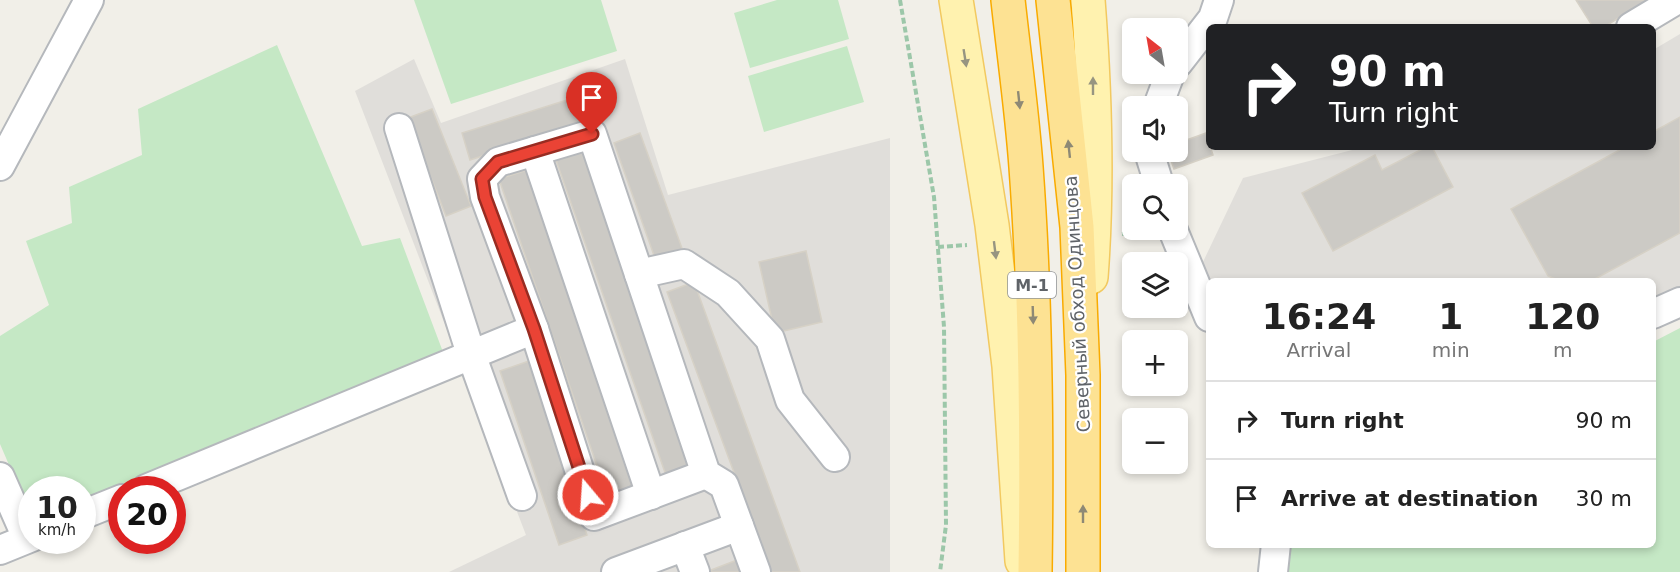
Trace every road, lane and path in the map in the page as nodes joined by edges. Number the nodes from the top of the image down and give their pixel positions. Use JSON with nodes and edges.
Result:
{"nodes":[{"id":1,"x":89,"y":0,"type":"edge"},
{"id":2,"x":900,"y":0,"type":"edge"},
{"id":3,"x":956,"y":0,"type":"edge"},
{"id":4,"x":1008,"y":0,"type":"edge"},
{"id":5,"x":1053,"y":0,"type":"edge"},
{"id":6,"x":1089,"y":0,"type":"edge"},
{"id":7,"x":1219,"y":0,"type":"edge"},
{"id":8,"x":1676,"y":0,"type":"edge"},
{"id":9,"x":1209,"y":24,"type":"edge"},
{"id":10,"x":1636,"y":24,"type":"edge"},
{"id":11,"x":1206,"y":28,"type":"edge"},
{"id":12,"x":1188,"y":50,"type":"edge"},
{"id":13,"x":399,"y":128,"type":"dead end"},
{"id":14,"x":535,"y":151,"type":"junction"},
{"id":15,"x":0,"y":166,"type":"edge"},
{"id":16,"x":1177,"y":240,"type":"edge"},
{"id":17,"x":958,"y":246,"type":"dead end"},
{"id":18,"x":938,"y":247,"type":"junction"},
{"id":19,"x":639,"y":274,"type":"junction"},
{"id":20,"x":1680,"y":302,"type":"edge"},
{"id":21,"x":1206,"y":310,"type":"edge"},
{"id":22,"x":1656,"y":313,"type":"edge"},
{"id":23,"x":534,"y":329,"type":"junction"},
{"id":24,"x":471,"y":354,"type":"junction"},
{"id":25,"x":1083,"y":375,"type":"junction"},
{"id":26,"x":835,"y":458,"type":"dead end"},
{"id":27,"x":706,"y":474,"type":"junction"},
{"id":28,"x":177,"y":476,"type":"edge"},
{"id":29,"x":0,"y":477,"type":"edge"},
{"id":30,"x":651,"y":495,"type":"junction"},
{"id":31,"x":522,"y":496,"type":"dead end"},
{"id":32,"x":18,"y":515,"type":"edge"},
{"id":33,"x":739,"y":526,"type":"junction"},
{"id":34,"x":18,"y":543,"type":"edge"},
{"id":35,"x":1276,"y":548,"type":"edge"},
{"id":36,"x":0,"y":550,"type":"edge"},
{"id":37,"x":690,"y":559,"type":"edge"},
{"id":38,"x":616,"y":572,"type":"edge"},
{"id":39,"x":756,"y":572,"type":"edge"},
{"id":40,"x":940,"y":572,"type":"edge"},
{"id":41,"x":1023,"y":572,"type":"edge"},
{"id":42,"x":1035,"y":572,"type":"edge"},
{"id":43,"x":1083,"y":572,"type":"edge"},
{"id":44,"x":1273,"y":572,"type":"edge"}],
"edges":[{"from":1,"to":15,"type":"lane"},
{"from":2,"to":18,"type":"path"},
{"from":3,"to":41,"type":"main road","one_way":true},
{"from":4,"to":42,"type":"highway","number":"М-1","one_way":true},
{"from":25,"to":5,"type":"highway","name":"Северный обход Одинцова","number":"М-1","one_way":true},
{"from":25,"to":6,"type":"main road","one_way":true},
{"from":7,"to":9,"type":"lane"},
{"from":8,"to":10,"type":"lane"},
{"from":11,"to":12,"type":"lane"},
{"from":13,"to":24,"type":"lane"},
{"from":14,"to":19,"type":"lane"},
{"from":14,"to":23,"type":"lane"},
{"from":14,"to":30,"type":"lane"},
{"from":16,"to":21,"type":"lane"},
{"from":17,"to":18,"type":"path"},
{"from":18,"to":40,"type":"path"},
{"from":19,"to":26,"type":"lane"},
{"from":19,"to":27,"type":"lane"},
{"from":20,"to":22,"type":"lane"},
{"from":23,"to":24,"type":"lane"},
{"from":23,"to":30,"type":"lane"},
{"from":24,"to":28,"type":"lane"},
{"from":24,"to":31,"type":"lane"},
{"from":43,"to":25,"type":"highway","name":"Северный обход Одинцова","number":"М-1","one_way":true},
{"from":27,"to":30,"type":"lane"},
{"from":27,"to":33,"type":"lane"},
{"from":29,"to":32,"type":"lane"},
{"from":33,"to":37,"type":"lane"},
{"from":33,"to":39,"type":"lane"},
{"from":34,"to":36,"type":"lane"},
{"from":35,"to":44,"type":"lane"},
{"from":37,"to":38,"type":"lane"}]}
